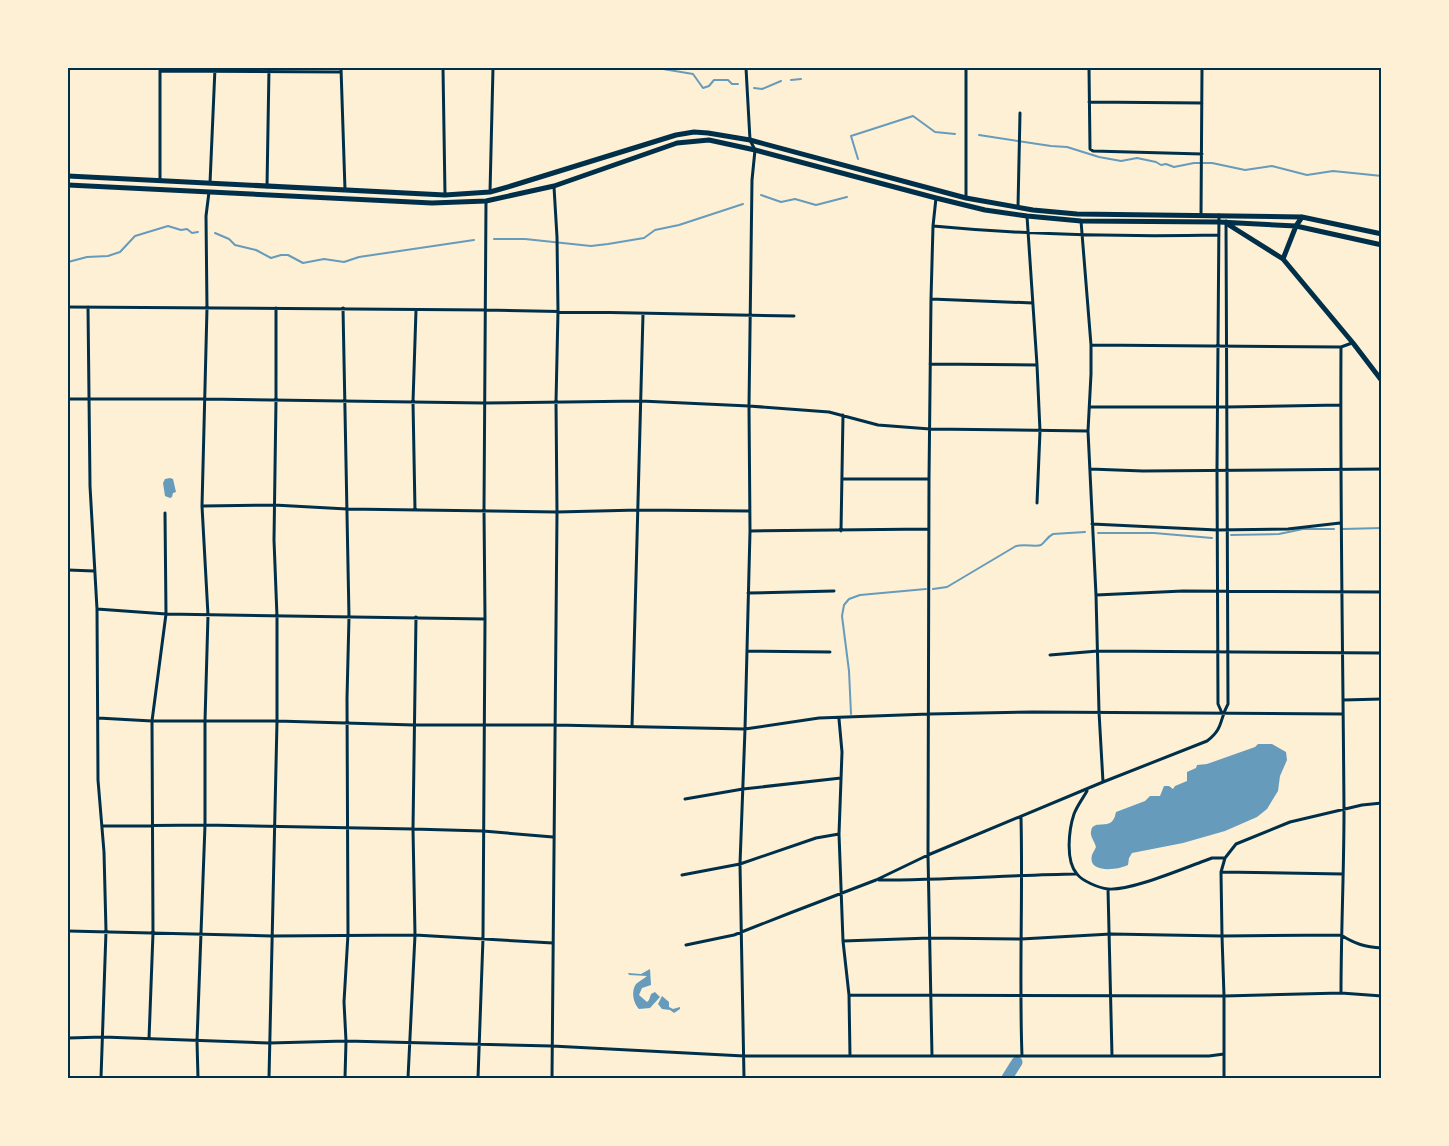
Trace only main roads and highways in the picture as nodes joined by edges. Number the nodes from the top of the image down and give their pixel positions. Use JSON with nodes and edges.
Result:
{"nodes":[{"id":1,"x":68,"y":176,"type":"edge"},
{"id":2,"x":68,"y":185,"type":"edge"},
{"id":3,"x":1302,"y":217,"type":"junction"},
{"id":4,"x":1226,"y":223,"type":"junction"},
{"id":5,"x":1296,"y":226,"type":"junction"},
{"id":6,"x":1382,"y":234,"type":"edge"},
{"id":7,"x":1382,"y":245,"type":"edge"},
{"id":8,"x":1283,"y":258,"type":"junction"},
{"id":9,"x":1382,"y":381,"type":"edge"}],
"edges":[{"from":1,"to":3,"type":"highway"},
{"from":2,"to":4,"type":"highway"},
{"from":3,"to":5,"type":"highway"},
{"from":3,"to":6,"type":"highway"},
{"from":4,"to":5,"type":"highway"},
{"from":4,"to":8,"type":"highway"},
{"from":5,"to":7,"type":"highway"},
{"from":5,"to":8,"type":"highway"},
{"from":8,"to":9,"type":"highway"}]}
